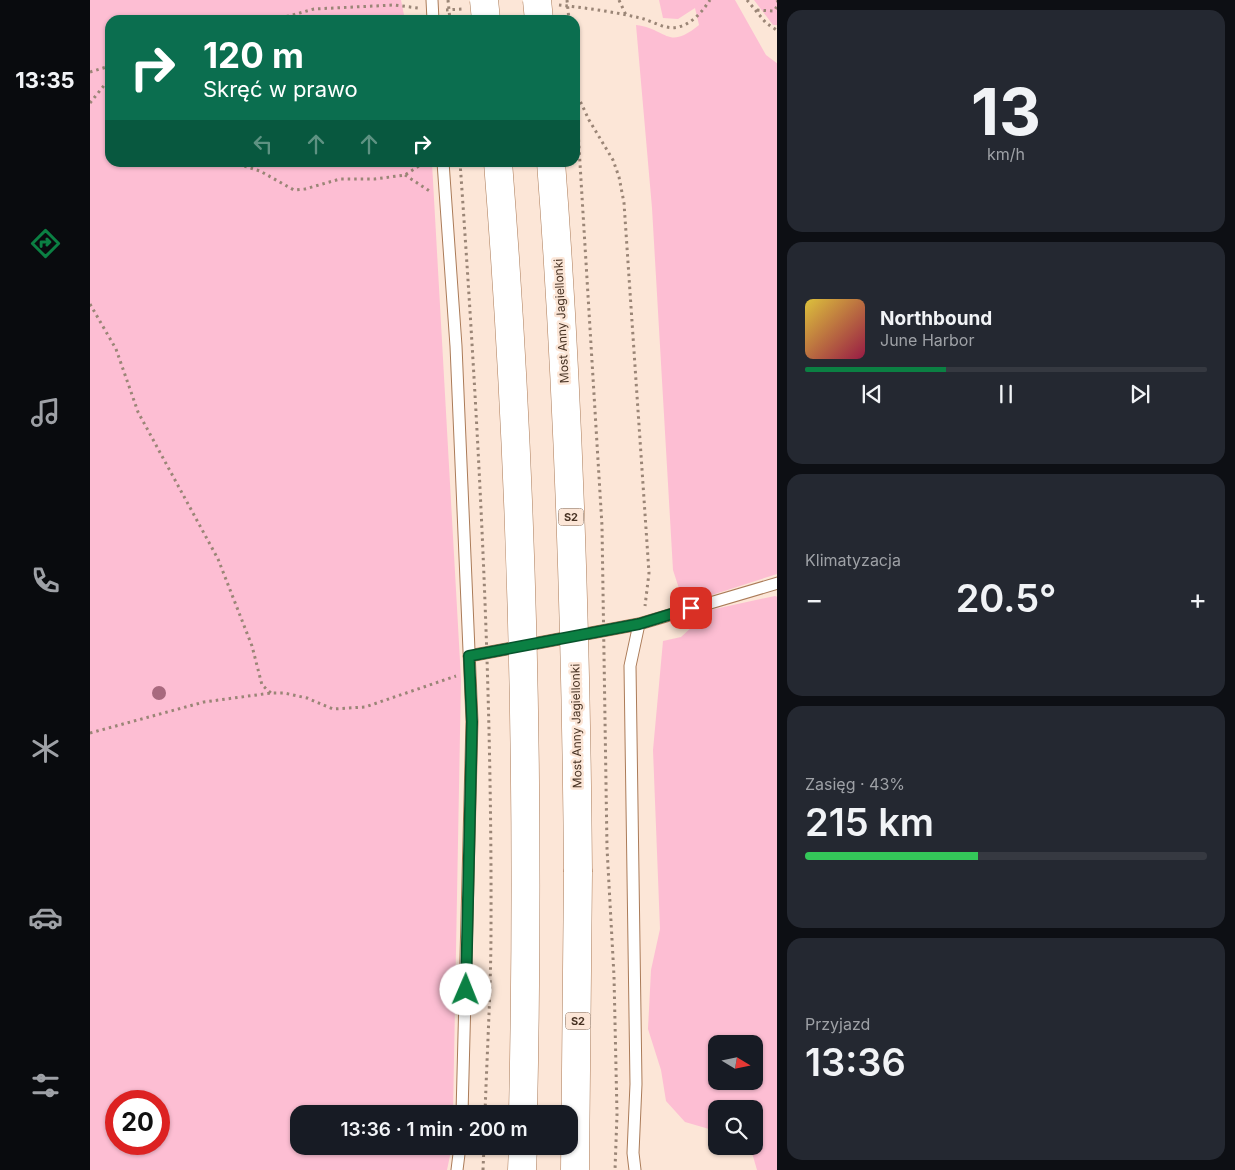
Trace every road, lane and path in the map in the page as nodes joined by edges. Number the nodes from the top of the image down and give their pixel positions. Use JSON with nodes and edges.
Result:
{"nodes":[{"id":1,"x":448,"y":0,"type":"edge"},
{"id":2,"x":484,"y":0,"type":"edge"},
{"id":3,"x":537,"y":0,"type":"edge"},
{"id":4,"x":567,"y":0,"type":"edge"},
{"id":5,"x":619,"y":0,"type":"edge"},
{"id":6,"x":710,"y":0,"type":"edge"},
{"id":7,"x":747,"y":0,"type":"edge"},
{"id":8,"x":777,"y":2,"type":"edge"},
{"id":9,"x":432,"y":10,"type":"edge"},
{"id":10,"x":756,"y":10,"type":"junction"},
{"id":11,"x":612,"y":13,"type":"dead end"},
{"id":12,"x":292,"y":15,"type":"edge"},
{"id":13,"x":450,"y":15,"type":"edge"},
{"id":14,"x":486,"y":15,"type":"edge"},
{"id":15,"x":538,"y":15,"type":"edge"},
{"id":16,"x":568,"y":15,"type":"edge"},
{"id":17,"x":626,"y":16,"type":"junction"},
{"id":18,"x":777,"y":30,"type":"edge"},
{"id":19,"x":105,"y":68,"type":"edge"},
{"id":20,"x":90,"y":72,"type":"edge"},
{"id":21,"x":105,"y":84,"type":"edge"},
{"id":22,"x":580,"y":102,"type":"edge"},
{"id":23,"x":90,"y":103,"type":"edge"},
{"id":24,"x":580,"y":163,"type":"edge"},
{"id":25,"x":248,"y":167,"type":"edge"},
{"id":26,"x":417,"y":167,"type":"edge"},
{"id":27,"x":443,"y":167,"type":"edge"},
{"id":28,"x":460,"y":167,"type":"edge"},
{"id":29,"x":498,"y":167,"type":"edge"},
{"id":30,"x":550,"y":167,"type":"edge"},
{"id":31,"x":405,"y":175,"type":"junction"},
{"id":32,"x":446,"y":206,"type":"junction"},
{"id":33,"x":90,"y":304,"type":"edge"},
{"id":34,"x":777,"y":583,"type":"edge"},
{"id":35,"x":639,"y":624,"type":"junction"},
{"id":36,"x":469,"y":656,"type":"junction"},
{"id":37,"x":470,"y":672,"type":"junction"},
{"id":38,"x":271,"y":693,"type":"junction"},
{"id":39,"x":90,"y":733,"type":"edge"},
{"id":40,"x":462,"y":1105,"type":"edge"},
{"id":41,"x":485,"y":1105,"type":"edge"},
{"id":42,"x":524,"y":1105,"type":"edge"},
{"id":43,"x":459,"y":1155,"type":"edge"},
{"id":44,"x":484,"y":1155,"type":"edge"},
{"id":45,"x":523,"y":1155,"type":"edge"},
{"id":46,"x":457,"y":1170,"type":"edge"},
{"id":47,"x":483,"y":1170,"type":"edge"},
{"id":48,"x":522,"y":1170,"type":"edge"},
{"id":49,"x":575,"y":1170,"type":"edge"},
{"id":50,"x":615,"y":1170,"type":"edge"},
{"id":51,"x":635,"y":1170,"type":"edge"}],
"edges":[{"from":1,"to":13,"type":"path","bridge":true},
{"from":2,"to":14,"type":"highway","bridge":true},
{"from":3,"to":15,"type":"highway","bridge":true},
{"from":4,"to":16,"type":"path","bridge":true},
{"from":5,"to":17,"type":"path"},
{"from":6,"to":17,"type":"path"},
{"from":7,"to":10,"type":"path"},
{"from":8,"to":10,"type":"path"},
{"from":9,"to":12,"type":"path"},
{"from":10,"to":18,"type":"path"},
{"from":11,"to":17,"type":"path"},
{"from":19,"to":20,"type":"path"},
{"from":21,"to":23,"type":"path"},
{"from":22,"to":35,"type":"path"},
{"from":24,"to":50,"type":"path","bridge":true},
{"from":25,"to":31,"type":"path"},
{"from":26,"to":31,"type":"path"},
{"from":27,"to":32,"type":"lane"},
{"from":28,"to":41,"type":"path","bridge":true},
{"from":29,"to":42,"type":"highway","bridge":true},
{"from":30,"to":49,"type":"highway","name":"Most Anny Jagiellonki","number":"S2","bridge":true},
{"from":31,"to":32,"type":"path"},
{"from":32,"to":36,"type":"lane"},
{"from":33,"to":38,"type":"path"},
{"from":34,"to":35,"type":"lane"},
{"from":35,"to":36,"type":"lane"},
{"from":35,"to":51,"type":"lane"},
{"from":36,"to":37,"type":"lane"},
{"from":37,"to":38,"type":"path"},
{"from":37,"to":40,"type":"lane"},
{"from":38,"to":39,"type":"path"},
{"from":43,"to":46,"type":"lane"},
{"from":44,"to":47,"type":"path"},
{"from":45,"to":48,"type":"highway"}]}
